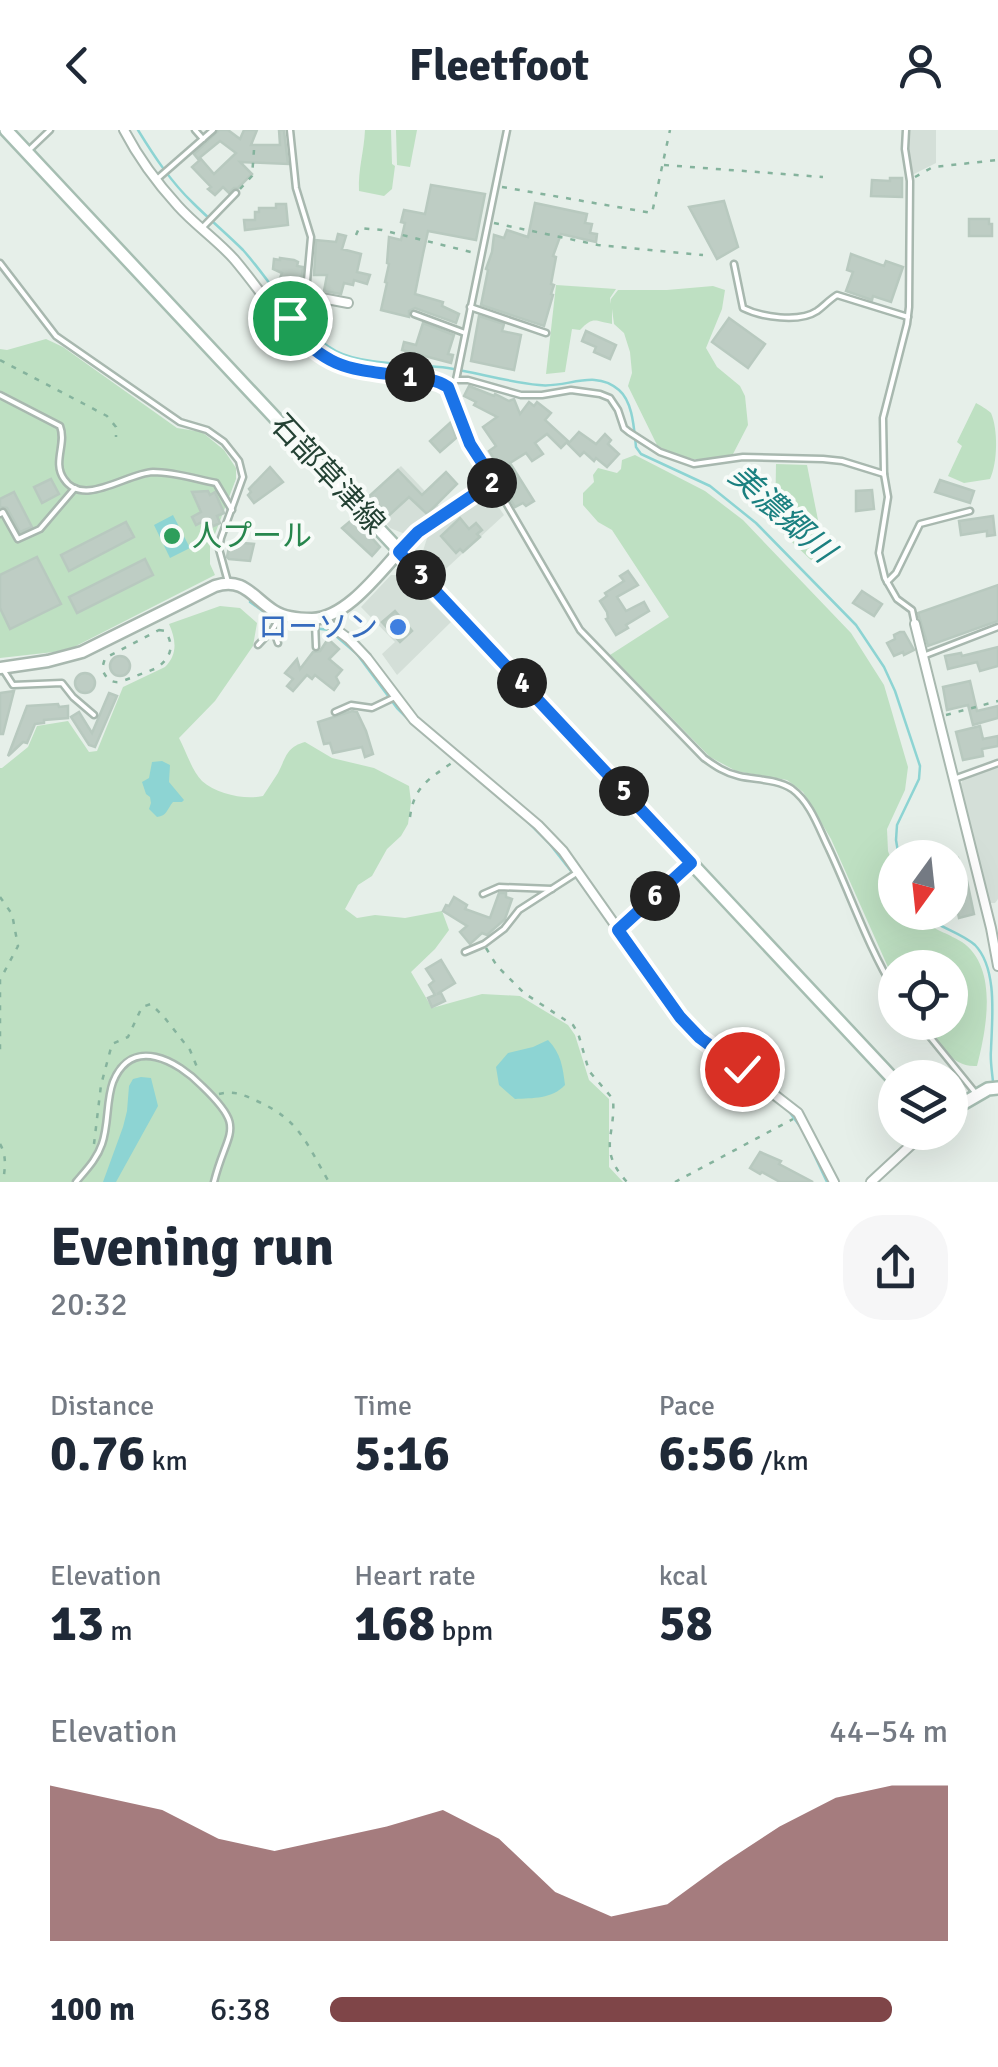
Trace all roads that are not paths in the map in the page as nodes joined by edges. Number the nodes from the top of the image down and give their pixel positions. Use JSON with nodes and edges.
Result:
{"nodes":[{"id":1,"x":50,"y":130,"type":"edge"},
{"id":2,"x":124,"y":130,"type":"edge"},
{"id":3,"x":195,"y":130,"type":"edge"},
{"id":4,"x":213,"y":130,"type":"edge"},
{"id":5,"x":290,"y":130,"type":"edge"},
{"id":6,"x":507,"y":130,"type":"edge"},
{"id":7,"x":906,"y":130,"type":"edge"},
{"id":8,"x":5,"y":134,"type":"edge"},
{"id":9,"x":202,"y":139,"type":"junction"},
{"id":10,"x":27,"y":152,"type":"junction"},
{"id":11,"x":159,"y":177,"type":"junction"},
{"id":12,"x":236,"y":193,"type":"road end"},
{"id":13,"x":204,"y":226,"type":"junction"},
{"id":14,"x":0,"y":263,"type":"edge"},
{"id":15,"x":734,"y":264,"type":"dead end"},
{"id":16,"x":306,"y":295,"type":"junction"},
{"id":17,"x":348,"y":303,"type":"dead end"},
{"id":18,"x":470,"y":307,"type":"junction"},
{"id":19,"x":414,"y":314,"type":"dead end"},
{"id":20,"x":908,"y":317,"type":"junction"},
{"id":21,"x":288,"y":320,"type":"junction"},
{"id":22,"x":546,"y":332,"type":"dead end"},
{"id":23,"x":465,"y":333,"type":"junction"},
{"id":24,"x":453,"y":381,"type":"junction"},
{"id":25,"x":0,"y":395,"type":"edge"},
{"id":26,"x":884,"y":474,"type":"junction"},
{"id":27,"x":494,"y":481,"type":"junction"},
{"id":28,"x":74,"y":488,"type":"junction"},
{"id":29,"x":232,"y":510,"type":"junction"},
{"id":30,"x":970,"y":511,"type":"dead end"},
{"id":31,"x":0,"y":514,"type":"edge"},
{"id":32,"x":399,"y":552,"type":"junction"},
{"id":33,"x":228,"y":582,"type":"junction"},
{"id":34,"x":888,"y":582,"type":"junction"},
{"id":35,"x":277,"y":622,"type":"junction"},
{"id":36,"x":318,"y":623,"type":"junction"},
{"id":37,"x":914,"y":624,"type":"joint"},
{"id":38,"x":998,"y":628,"type":"edge"},
{"id":39,"x":278,"y":643,"type":"dead end"},
{"id":40,"x":258,"y":646,"type":"dead end"},
{"id":41,"x":316,"y":648,"type":"dead end"},
{"id":42,"x":923,"y":656,"type":"junction"},
{"id":43,"x":1,"y":668,"type":"edge"},
{"id":44,"x":392,"y":699,"type":"junction"},
{"id":45,"x":334,"y":712,"type":"dead end"},
{"id":46,"x":94,"y":714,"type":"dead end"},
{"id":47,"x":998,"y":763,"type":"edge"},
{"id":48,"x":954,"y":779,"type":"junction"},
{"id":49,"x":576,"y":873,"type":"junction"},
{"id":50,"x":552,"y":889,"type":"junction"},
{"id":51,"x":483,"y":894,"type":"dead end"},
{"id":52,"x":995,"y":924,"type":"edge"},
{"id":53,"x":465,"y":952,"type":"dead end"},
{"id":54,"x":878,"y":960,"type":"edge"},
{"id":55,"x":998,"y":966,"type":"edge"},
{"id":56,"x":936,"y":1040,"type":"edge"},
{"id":57,"x":878,"y":1063,"type":"edge"},
{"id":58,"x":987,"y":1091,"type":"edge"},
{"id":59,"x":906,"y":1150,"type":"edge"},
{"id":60,"x":76,"y":1182,"type":"edge"},
{"id":61,"x":214,"y":1182,"type":"edge"},
{"id":62,"x":834,"y":1182,"type":"edge"},
{"id":63,"x":871,"y":1182,"type":"edge"}],
"edges":[{"from":1,"to":10,"type":"lane"},
{"from":2,"to":11,"type":"street"},
{"from":3,"to":9,"type":"lane"},
{"from":4,"to":9,"type":"lane"},
{"from":5,"to":16,"type":"lane"},
{"from":6,"to":18,"type":"lane"},
{"from":7,"to":20,"type":"lane"},
{"from":8,"to":10,"type":"main road","name":"石部草津線"},
{"from":9,"to":11,"type":"lane"},
{"from":10,"to":32,"type":"main road","name":"石部草津線"},
{"from":11,"to":13,"type":"street"},
{"from":12,"to":13,"type":"lane"},
{"from":13,"to":21,"type":"street"},
{"from":14,"to":29,"type":"lane"},
{"from":15,"to":20,"type":"lane"},
{"from":16,"to":17,"type":"street"},
{"from":16,"to":21,"type":"street"},
{"from":18,"to":22,"type":"lane"},
{"from":18,"to":23,"type":"lane"},
{"from":19,"to":23,"type":"lane"},
{"from":20,"to":26,"type":"lane"},
{"from":21,"to":24,"type":"street"},
{"from":23,"to":24,"type":"lane"},
{"from":24,"to":26,"type":"lane"},
{"from":24,"to":27,"type":"street"},
{"from":25,"to":28,"type":"lane"},
{"from":26,"to":34,"type":"lane"},
{"from":27,"to":32,"type":"street"},
{"from":27,"to":54,"type":"lane"},
{"from":28,"to":29,"type":"lane"},
{"from":28,"to":31,"type":"lane"},
{"from":29,"to":33,"type":"lane"},
{"from":30,"to":34,"type":"lane"},
{"from":32,"to":36,"type":"street"},
{"from":32,"to":57,"type":"main road","name":"石部草津線"},
{"from":33,"to":35,"type":"street"},
{"from":33,"to":43,"type":"street"},
{"from":34,"to":37,"type":"lane"},
{"from":35,"to":36,"type":"street"},
{"from":35,"to":39,"type":"lane"},
{"from":35,"to":40,"type":"lane"},
{"from":36,"to":41,"type":"lane"},
{"from":36,"to":44,"type":"street"},
{"from":37,"to":42,"type":"street"},
{"from":38,"to":42,"type":"lane"},
{"from":42,"to":48,"type":"street"},
{"from":43,"to":46,"type":"lane"},
{"from":44,"to":45,"type":"lane"},
{"from":44,"to":49,"type":"street"},
{"from":47,"to":48,"type":"lane"},
{"from":48,"to":52,"type":"street"},
{"from":49,"to":50,"type":"lane"},
{"from":49,"to":62,"type":"street"},
{"from":50,"to":51,"type":"lane"},
{"from":50,"to":53,"type":"lane"},
{"from":52,"to":55,"type":"street"},
{"from":56,"to":58,"type":"lane"},
{"from":59,"to":63,"type":"street"},
{"from":60,"to":61,"type":"lane"}]}
